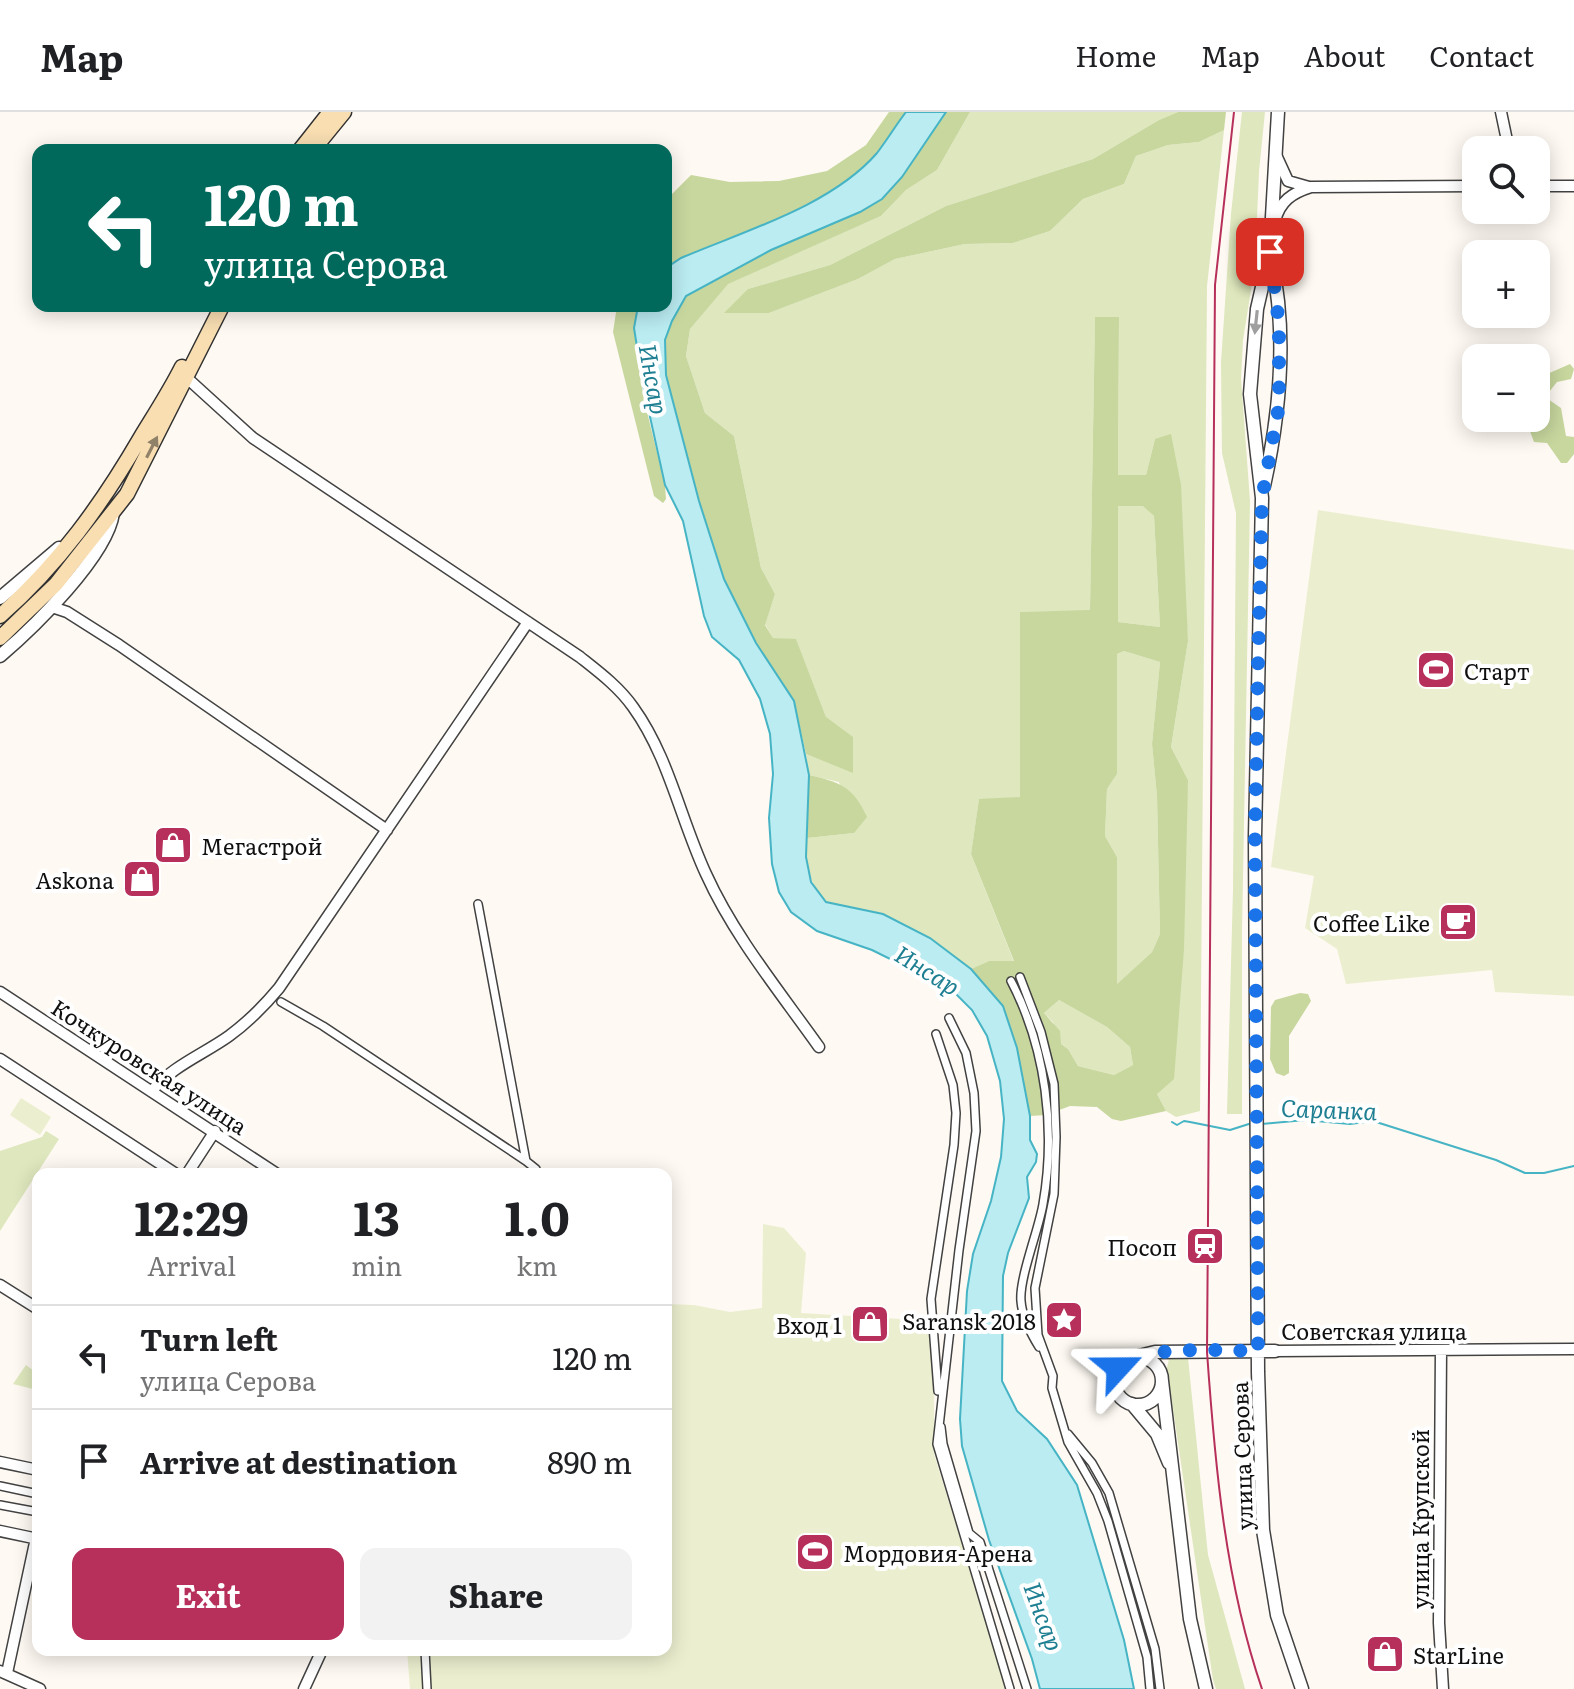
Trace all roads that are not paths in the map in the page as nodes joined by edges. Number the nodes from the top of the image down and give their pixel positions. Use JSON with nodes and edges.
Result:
{"nodes":[{"id":1,"x":330,"y":112,"type":"edge"},
{"id":2,"x":344,"y":112,"type":"edge"},
{"id":3,"x":1278,"y":112,"type":"edge"},
{"id":4,"x":1501,"y":112,"type":"edge"},
{"id":5,"x":1506,"y":136,"type":"edge"},
{"id":6,"x":305,"y":144,"type":"edge"},
{"id":7,"x":318,"y":144,"type":"edge"},
{"id":8,"x":1276,"y":152,"type":"junction"},
{"id":9,"x":1462,"y":186,"type":"edge"},
{"id":10,"x":1550,"y":186,"type":"edge"},
{"id":11,"x":1574,"y":186,"type":"edge"},
{"id":12,"x":1311,"y":187,"type":"junction"},
{"id":13,"x":1270,"y":234,"type":"junction"},
{"id":14,"x":1270,"y":252,"type":"junction"},
{"id":15,"x":209,"y":312,"type":"edge"},
{"id":16,"x":219,"y":312,"type":"edge"},
{"id":17,"x":187,"y":378,"type":"junction"},
{"id":18,"x":1250,"y":394,"type":"junction"},
{"id":19,"x":1279,"y":406,"type":"junction"},
{"id":20,"x":1262,"y":498,"type":"junction"},
{"id":21,"x":113,"y":513,"type":"junction"},
{"id":22,"x":3,"y":607,"type":"edge"},
{"id":23,"x":52,"y":607,"type":"junction"},
{"id":24,"x":528,"y":622,"type":"junction"},
{"id":25,"x":0,"y":638,"type":"edge"},
{"id":26,"x":0,"y":656,"type":"edge"},
{"id":27,"x":387,"y":830,"type":"junction"},
{"id":28,"x":478,"y":904,"type":"dead end"},
{"id":29,"x":1020,"y":977,"type":"dead end"},
{"id":30,"x":1011,"y":981,"type":"dead end"},
{"id":31,"x":0,"y":992,"type":"edge"},
{"id":32,"x":281,"y":1002,"type":"dead end"},
{"id":33,"x":949,"y":1018,"type":"dead end"},
{"id":34,"x":936,"y":1034,"type":"dead end"},
{"id":35,"x":819,"y":1047,"type":"dead end"},
{"id":36,"x":0,"y":1059,"type":"edge"},
{"id":37,"x":152,"y":1091,"type":"junction"},
{"id":38,"x":215,"y":1131,"type":"junction"},
{"id":39,"x":526,"y":1161,"type":"junction"},
{"id":40,"x":167,"y":1168,"type":"edge"},
{"id":41,"x":191,"y":1168,"type":"edge"},
{"id":42,"x":268,"y":1168,"type":"edge"},
{"id":43,"x":535,"y":1168,"type":"edge"},
{"id":44,"x":0,"y":1285,"type":"edge"},
{"id":45,"x":32,"y":1305,"type":"edge"},
{"id":46,"x":1574,"y":1349,"type":"edge"},
{"id":47,"x":1441,"y":1350,"type":"junction"},
{"id":48,"x":1258,"y":1351,"type":"junction"},
{"id":49,"x":1275,"y":1351,"type":"joint"},
{"id":50,"x":1174,"y":1352,"type":"junction"},
{"id":51,"x":1136,"y":1357,"type":"junction"},
{"id":52,"x":1047,"y":1361,"type":"junction"},
{"id":53,"x":1162,"y":1378,"type":"junction"},
{"id":54,"x":1132,"y":1404,"type":"junction"},
{"id":55,"x":939,"y":1409,"type":"junction"},
{"id":56,"x":1064,"y":1429,"type":"junction"},
{"id":57,"x":0,"y":1462,"type":"edge"},
{"id":58,"x":32,"y":1469,"type":"edge"},
{"id":59,"x":1173,"y":1474,"type":"junction"},
{"id":60,"x":0,"y":1486,"type":"edge"},
{"id":61,"x":32,"y":1493,"type":"edge"},
{"id":62,"x":0,"y":1505,"type":"edge"},
{"id":63,"x":32,"y":1511,"type":"edge"},
{"id":64,"x":0,"y":1531,"type":"edge"},
{"id":65,"x":32,"y":1537,"type":"edge"},
{"id":66,"x":32,"y":1558,"type":"edge"},
{"id":67,"x":319,"y":1656,"type":"edge"},
{"id":68,"x":425,"y":1656,"type":"edge"},
{"id":69,"x":4,"y":1672,"type":"edge"},
{"id":70,"x":40,"y":1689,"type":"edge"},
{"id":71,"x":304,"y":1689,"type":"edge"},
{"id":72,"x":427,"y":1689,"type":"edge"},
{"id":73,"x":1010,"y":1689,"type":"edge"},
{"id":74,"x":1027,"y":1689,"type":"edge"},
{"id":75,"x":1150,"y":1689,"type":"edge"},
{"id":76,"x":1160,"y":1689,"type":"edge"},
{"id":77,"x":1206,"y":1689,"type":"edge"},
{"id":78,"x":1302,"y":1689,"type":"edge"},
{"id":79,"x":1443,"y":1689,"type":"edge"}],
"edges":[{"from":1,"to":6,"type":"main road"},
{"from":2,"to":7,"type":"main road"},
{"from":3,"to":8,"type":"street","name":"улица Серова"},
{"from":4,"to":5,"type":"street"},
{"from":8,"to":12,"type":"street"},
{"from":8,"to":13,"type":"street","name":"улица Серова"},
{"from":9,"to":12,"type":"street"},
{"from":10,"to":11,"type":"street"},
{"from":12,"to":13,"type":"street"},
{"from":13,"to":14,"type":"street","name":"улица Серова"},
{"from":14,"to":18,"type":"street","name":"улица Серова","one_way":true},
{"from":14,"to":19,"type":"street","name":"улица Серова"},
{"from":15,"to":22,"type":"main road"},
{"from":16,"to":17,"type":"main road"},
{"from":21,"to":17,"type":"main road","one_way":true},
{"from":17,"to":24,"type":"street"},
{"from":18,"to":19,"type":"street"},
{"from":18,"to":20,"type":"street","name":"улица Серова"},
{"from":19,"to":20,"type":"street","name":"улица Серова"},
{"from":20,"to":48,"type":"street","name":"улица Серова"},
{"from":21,"to":23,"type":"street"},
{"from":21,"to":25,"type":"main road"},
{"from":23,"to":26,"type":"street"},
{"from":23,"to":27,"type":"street"},
{"from":24,"to":27,"type":"street"},
{"from":24,"to":35,"type":"street"},
{"from":27,"to":37,"type":"street"},
{"from":28,"to":39,"type":"street"},
{"from":29,"to":52,"type":"street"},
{"from":30,"to":52,"type":"street"},
{"from":31,"to":37,"type":"street","name":"Кочкуровская улица"},
{"from":32,"to":39,"type":"street"},
{"from":33,"to":55,"type":"street"},
{"from":34,"to":55,"type":"street"},
{"from":36,"to":40,"type":"street"},
{"from":37,"to":38,"type":"street","name":"Кочкуровская улица"},
{"from":38,"to":41,"type":"street"},
{"from":38,"to":42,"type":"street","name":"Кочкуровская улица"},
{"from":39,"to":43,"type":"street"},
{"from":44,"to":45,"type":"street"},
{"from":46,"to":47,"type":"street","name":"Советская улица"},
{"from":47,"to":49,"type":"street","name":"Советская улица"},
{"from":47,"to":79,"type":"street","name":"улица Крупской"},
{"from":48,"to":49,"type":"street","name":"Советская улица"},
{"from":48,"to":50,"type":"street","name":"Советская улица"},
{"from":48,"to":78,"type":"street","name":"улица Серова"},
{"from":50,"to":51,"type":"street","name":"Советская улица"},
{"from":50,"to":53,"type":"street"},
{"from":51,"to":53,"type":"street"},
{"from":51,"to":54,"type":"street"},
{"from":52,"to":56,"type":"street"},
{"from":53,"to":54,"type":"street"},
{"from":53,"to":59,"type":"street"},
{"from":54,"to":59,"type":"street"},
{"from":55,"to":73,"type":"street"},
{"from":55,"to":74,"type":"street"},
{"from":56,"to":75,"type":"street"},
{"from":56,"to":76,"type":"street"},
{"from":57,"to":58,"type":"street"},
{"from":59,"to":77,"type":"street"},
{"from":60,"to":61,"type":"street"},
{"from":62,"to":63,"type":"street"},
{"from":64,"to":65,"type":"street"},
{"from":66,"to":69,"type":"street"},
{"from":67,"to":71,"type":"street"},
{"from":68,"to":72,"type":"street"},
{"from":69,"to":70,"type":"street"}]}
